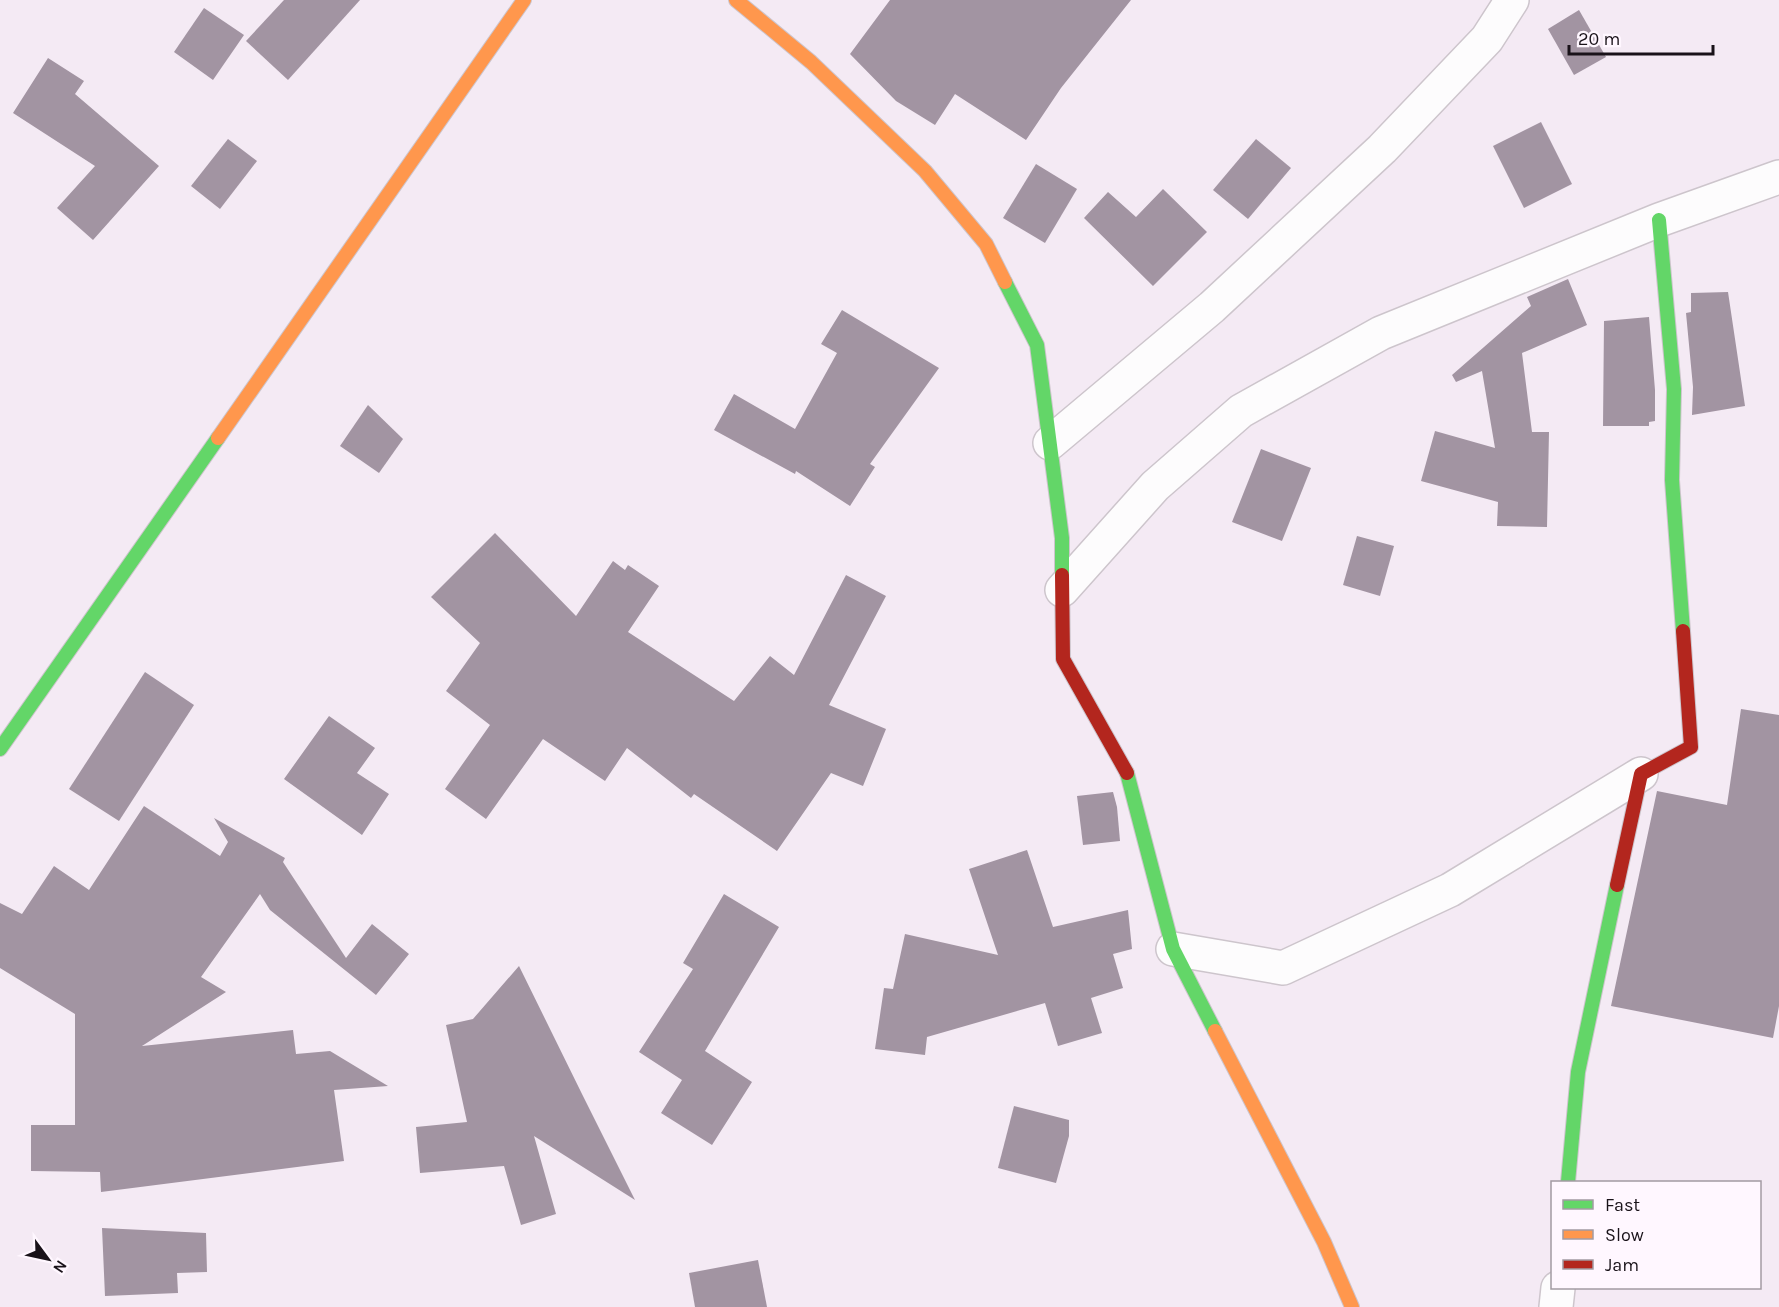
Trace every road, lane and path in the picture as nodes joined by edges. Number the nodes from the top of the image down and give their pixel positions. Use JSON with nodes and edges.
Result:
{"nodes":[{"id":1,"x":524,"y":0,"type":"edge"},
{"id":2,"x":736,"y":0,"type":"edge"},
{"id":3,"x":1512,"y":0,"type":"edge"},
{"id":4,"x":1779,"y":177,"type":"edge"},
{"id":5,"x":1659,"y":220,"type":"junction"},
{"id":6,"x":1050,"y":443,"type":"junction"},
{"id":7,"x":1062,"y":590,"type":"junction"},
{"id":8,"x":0,"y":749,"type":"edge"},
{"id":9,"x":1641,"y":774,"type":"junction"},
{"id":10,"x":1173,"y":949,"type":"junction"},
{"id":11,"x":1568,"y":1181,"type":"edge"},
{"id":12,"x":1558,"y":1289,"type":"edge"},
{"id":13,"x":1352,"y":1307,"type":"edge"},
{"id":14,"x":1556,"y":1307,"type":"edge"}],
"edges":[{"from":1,"to":8,"type":"street"},
{"from":2,"to":6,"type":"street"},
{"from":3,"to":6,"type":"street"},
{"from":4,"to":5,"type":"street"},
{"from":5,"to":7,"type":"street"},
{"from":5,"to":9,"type":"street"},
{"from":6,"to":7,"type":"street"},
{"from":7,"to":10,"type":"street"},
{"from":9,"to":10,"type":"street"},
{"from":9,"to":11,"type":"street"},
{"from":10,"to":13,"type":"street"},
{"from":12,"to":14,"type":"street"}]}
